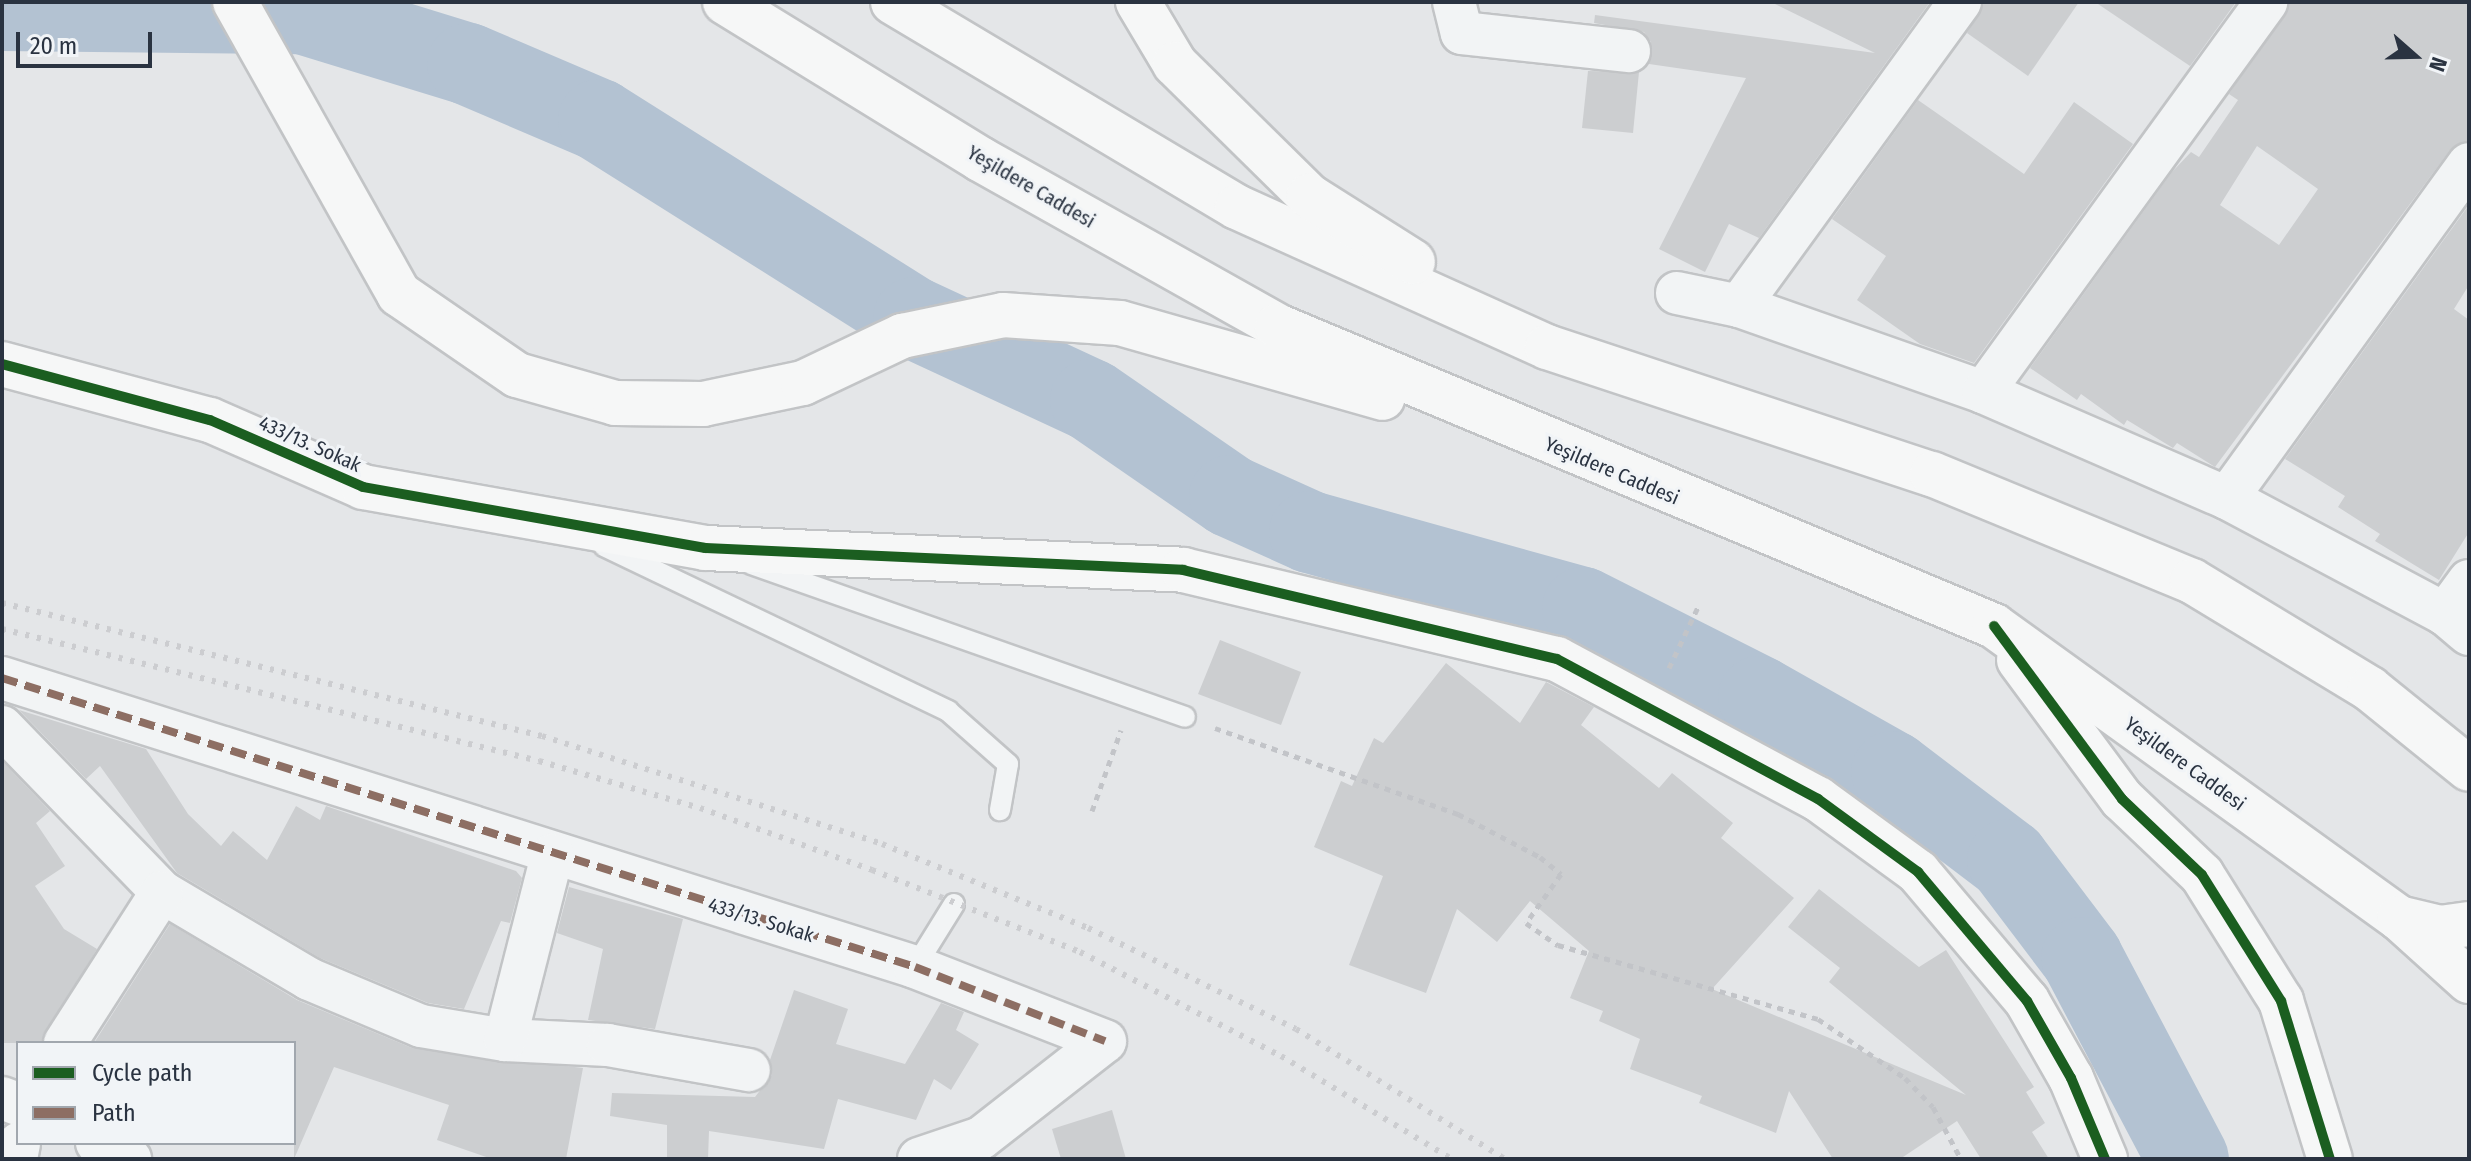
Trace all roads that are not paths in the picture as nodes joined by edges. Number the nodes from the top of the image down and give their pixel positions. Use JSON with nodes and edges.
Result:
{"nodes":[{"id":1,"x":235,"y":2,"type":"edge"},
{"id":2,"x":725,"y":2,"type":"edge"},
{"id":3,"x":893,"y":2,"type":"edge"},
{"id":4,"x":1138,"y":2,"type":"edge"},
{"id":5,"x":1454,"y":2,"type":"edge"},
{"id":6,"x":1960,"y":2,"type":"edge"},
{"id":7,"x":2266,"y":2,"type":"edge"},
{"id":8,"x":1629,"y":51,"type":"dead end"},
{"id":9,"x":2469,"y":164,"type":"edge"},
{"id":10,"x":1677,"y":293,"type":"dead end"},
{"id":11,"x":1739,"y":306,"type":"junction"},
{"id":12,"x":1547,"y":347,"type":"junction"},
{"id":13,"x":2,"y":364,"type":"edge"},
{"id":14,"x":1983,"y":392,"type":"junction"},
{"id":15,"x":1606,"y":469,"type":"junction"},
{"id":16,"x":2227,"y":498,"type":"junction"},
{"id":17,"x":552,"y":521,"type":"junction"},
{"id":18,"x":705,"y":548,"type":"junction"},
{"id":19,"x":2469,"y":581,"type":"edge"},
{"id":20,"x":2457,"y":624,"type":"edge"},
{"id":21,"x":1994,"y":626,"type":"junction"},
{"id":22,"x":2,"y":678,"type":"edge"},
{"id":23,"x":1185,"y":717,"type":"road end"},
{"id":24,"x":2,"y":727,"type":"edge"},
{"id":25,"x":2469,"y":769,"type":"edge"},
{"id":26,"x":1000,"y":810,"type":"dead end"},
{"id":27,"x":552,"y":855,"type":"junction"},
{"id":28,"x":162,"y":892,"type":"junction"},
{"id":29,"x":954,"y":904,"type":"dead end"},
{"id":30,"x":2399,"y":918,"type":"junction"},
{"id":31,"x":2469,"y":924,"type":"edge"},
{"id":32,"x":915,"y":967,"type":"junction"},
{"id":33,"x":2469,"y":981,"type":"edge"},
{"id":34,"x":505,"y":1040,"type":"junction"},
{"id":35,"x":66,"y":1041,"type":"edge"},
{"id":36,"x":749,"y":1070,"type":"dead end"},
{"id":37,"x":101,"y":1145,"type":"edge"},
{"id":38,"x":130,"y":1159,"type":"edge"},
{"id":39,"x":919,"y":1159,"type":"edge"},
{"id":40,"x":2105,"y":1159,"type":"edge"},
{"id":41,"x":2330,"y":1159,"type":"edge"}],
"edges":[{"from":1,"to":15,"type":"main road"},
{"from":2,"to":15,"type":"main road","name":"Yeşildere Caddesi"},
{"from":3,"to":12,"type":"main road"},
{"from":4,"to":12,"type":"main road"},
{"from":5,"to":8,"type":"street"},
{"from":6,"to":11,"type":"street"},
{"from":7,"to":14,"type":"street"},
{"from":9,"to":16,"type":"street"},
{"from":10,"to":11,"type":"street"},
{"from":11,"to":14,"type":"street"},
{"from":12,"to":25,"type":"main road"},
{"from":13,"to":17,"type":"main road","name":"433/13. Sokak"},
{"from":14,"to":16,"type":"street"},
{"from":15,"to":21,"type":"main road","name":"Yeşildere Caddesi"},
{"from":16,"to":20,"type":"street"},
{"from":17,"to":18,"type":"main road","name":"433/13. Sokak"},
{"from":17,"to":26,"type":"lane"},
{"from":18,"to":23,"type":"lane"},
{"from":18,"to":40,"type":"main road","name":"433/13. Sokak"},
{"from":19,"to":20,"type":"street"},
{"from":21,"to":30,"type":"main road","name":"Yeşildere Caddesi"},
{"from":21,"to":41,"type":"main road"},
{"from":22,"to":27,"type":"street","name":"433/13. Sokak"},
{"from":24,"to":28,"type":"street"},
{"from":27,"to":32,"type":"street","name":"433/13. Sokak"},
{"from":27,"to":34,"type":"street"},
{"from":28,"to":34,"type":"street"},
{"from":28,"to":35,"type":"street"},
{"from":29,"to":32,"type":"lane"},
{"from":30,"to":31,"type":"main road"},
{"from":30,"to":33,"type":"main road","name":"Yeşildere Caddesi"},
{"from":32,"to":39,"type":"street","name":"433/13. Sokak"},
{"from":34,"to":36,"type":"street"},
{"from":37,"to":38,"type":"street"}]}
